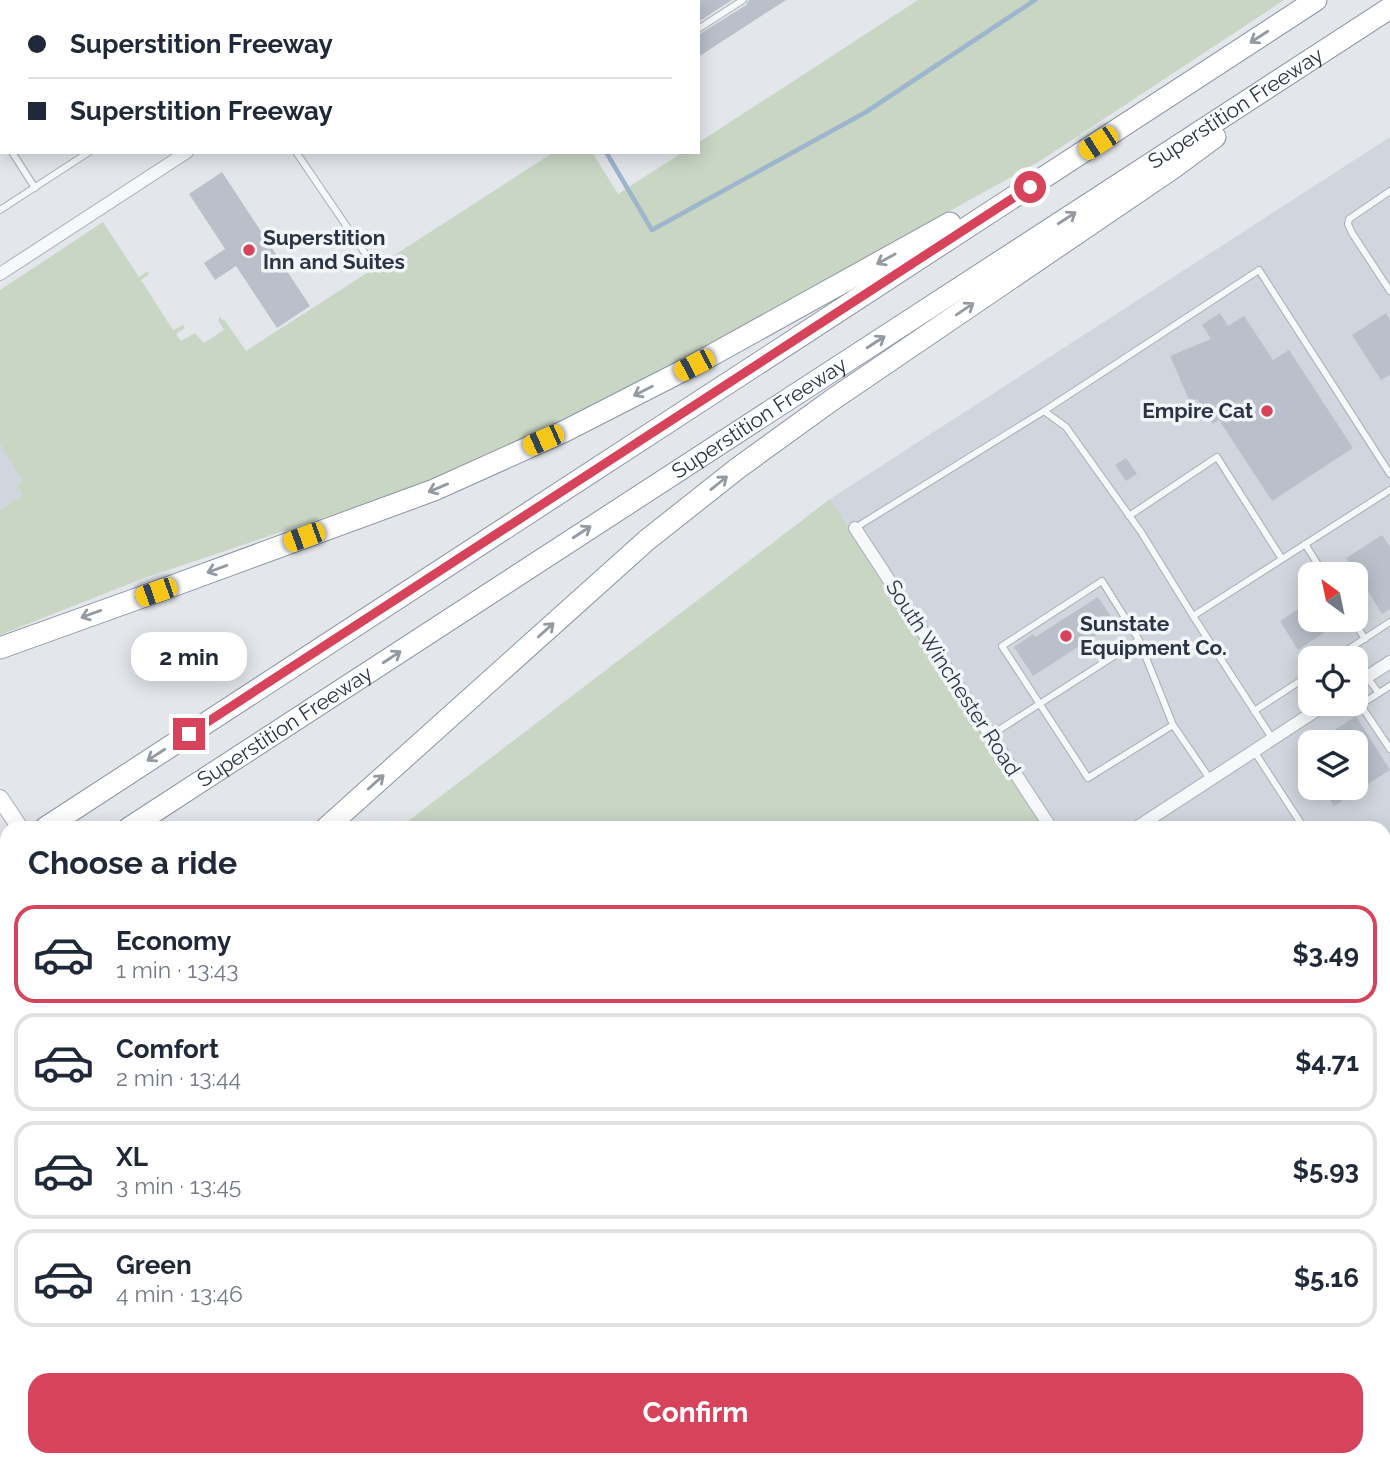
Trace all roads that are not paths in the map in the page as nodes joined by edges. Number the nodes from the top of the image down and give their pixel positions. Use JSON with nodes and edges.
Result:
{"nodes":[{"id":1,"x":743,"y":0,"type":"edge"},
{"id":2,"x":1316,"y":0,"type":"edge"},
{"id":3,"x":1390,"y":8,"type":"edge"},
{"id":4,"x":700,"y":28,"type":"edge"},
{"id":5,"x":13,"y":154,"type":"edge"},
{"id":6,"x":86,"y":154,"type":"edge"},
{"id":7,"x":184,"y":154,"type":"edge"},
{"id":8,"x":297,"y":154,"type":"edge"},
{"id":9,"x":1076,"y":157,"type":"junction"},
{"id":10,"x":35,"y":188,"type":"junction"},
{"id":11,"x":1390,"y":191,"type":"edge"},
{"id":12,"x":0,"y":211,"type":"edge"},
{"id":13,"x":371,"y":262,"type":"dead end"},
{"id":14,"x":0,"y":274,"type":"edge"},
{"id":15,"x":1390,"y":290,"type":"edge"},
{"id":16,"x":1044,"y":411,"type":"junction"},
{"id":17,"x":1390,"y":474,"type":"edge"},
{"id":18,"x":1390,"y":491,"type":"edge"},
{"id":19,"x":1129,"y":516,"type":"junction"},
{"id":20,"x":855,"y":528,"type":"joint"},
{"id":21,"x":1305,"y":544,"type":"junction"},
{"id":22,"x":1282,"y":558,"type":"junction"},
{"id":23,"x":1316,"y":562,"type":"edge"},
{"id":24,"x":1193,"y":616,"type":"junction"},
{"id":25,"x":1390,"y":622,"type":"edge"},
{"id":26,"x":1361,"y":632,"type":"edge"},
{"id":27,"x":1365,"y":639,"type":"junction"},
{"id":28,"x":1139,"y":640,"type":"junction"},
{"id":29,"x":1354,"y":646,"type":"edge"},
{"id":30,"x":0,"y":648,"type":"edge"},
{"id":31,"x":1390,"y":662,"type":"edge"},
{"id":32,"x":1368,"y":676,"type":"edge"},
{"id":33,"x":1298,"y":682,"type":"edge"},
{"id":34,"x":1368,"y":684,"type":"edge"},
{"id":35,"x":1390,"y":686,"type":"edge"},
{"id":36,"x":1378,"y":692,"type":"junction"},
{"id":37,"x":1040,"y":704,"type":"junction"},
{"id":38,"x":1254,"y":711,"type":"junction"},
{"id":39,"x":1307,"y":716,"type":"edge"},
{"id":40,"x":1173,"y":725,"type":"junction"},
{"id":41,"x":991,"y":736,"type":"junction"},
{"id":42,"x":1272,"y":739,"type":"junction"},
{"id":43,"x":1390,"y":749,"type":"edge"},
{"id":44,"x":1254,"y":751,"type":"junction"},
{"id":45,"x":1210,"y":779,"type":"junction"},
{"id":46,"x":0,"y":798,"type":"edge"},
{"id":47,"x":15,"y":821,"type":"edge"},
{"id":48,"x":55,"y":821,"type":"edge"},
{"id":49,"x":141,"y":821,"type":"edge"},
{"id":50,"x":334,"y":821,"type":"edge"},
{"id":51,"x":1046,"y":821,"type":"edge"},
{"id":52,"x":1147,"y":821,"type":"edge"},
{"id":53,"x":1299,"y":821,"type":"edge"}],
"edges":[{"from":1,"to":4,"type":"lane"},
{"from":2,"to":9,"type":"highway","one_way":true},
{"from":49,"to":3,"type":"highway","name":"Superstition Freeway","one_way":true},
{"from":50,"to":3,"type":"highway","one_way":true},
{"from":5,"to":10,"type":"lane"},
{"from":6,"to":10,"type":"lane"},
{"from":7,"to":14,"type":"street"},
{"from":8,"to":13,"type":"lane"},
{"from":9,"to":30,"type":"highway","one_way":true},
{"from":9,"to":48,"type":"highway","one_way":true},
{"from":10,"to":12,"type":"lane"},
{"from":11,"to":15,"type":"lane"},
{"from":16,"to":17,"type":"lane"},
{"from":16,"to":19,"type":"lane"},
{"from":16,"to":20,"type":"lane"},
{"from":18,"to":21,"type":"lane"},
{"from":19,"to":22,"type":"lane"},
{"from":19,"to":24,"type":"lane"},
{"from":20,"to":41,"type":"street","name":"South Winchester Road"},
{"from":21,"to":22,"type":"lane"},
{"from":21,"to":23,"type":"lane"},
{"from":22,"to":24,"type":"lane"},
{"from":24,"to":38,"type":"lane"},
{"from":25,"to":27,"type":"lane"},
{"from":26,"to":27,"type":"lane"},
{"from":27,"to":29,"type":"lane"},
{"from":28,"to":37,"type":"lane"},
{"from":28,"to":37,"type":"lane"},
{"from":28,"to":40,"type":"lane"},
{"from":31,"to":32,"type":"street"},
{"from":33,"to":38,"type":"lane"},
{"from":34,"to":36,"type":"lane"},
{"from":35,"to":36,"type":"lane"},
{"from":36,"to":43,"type":"lane"},
{"from":37,"to":40,"type":"lane"},
{"from":37,"to":41,"type":"lane"},
{"from":38,"to":42,"type":"lane"},
{"from":39,"to":42,"type":"street"},
{"from":40,"to":45,"type":"lane"},
{"from":41,"to":51,"type":"street","name":"South Winchester Road"},
{"from":42,"to":44,"type":"street"},
{"from":44,"to":45,"type":"street"},
{"from":44,"to":53,"type":"lane"},
{"from":45,"to":52,"type":"street"},
{"from":46,"to":47,"type":"main road"}]}
